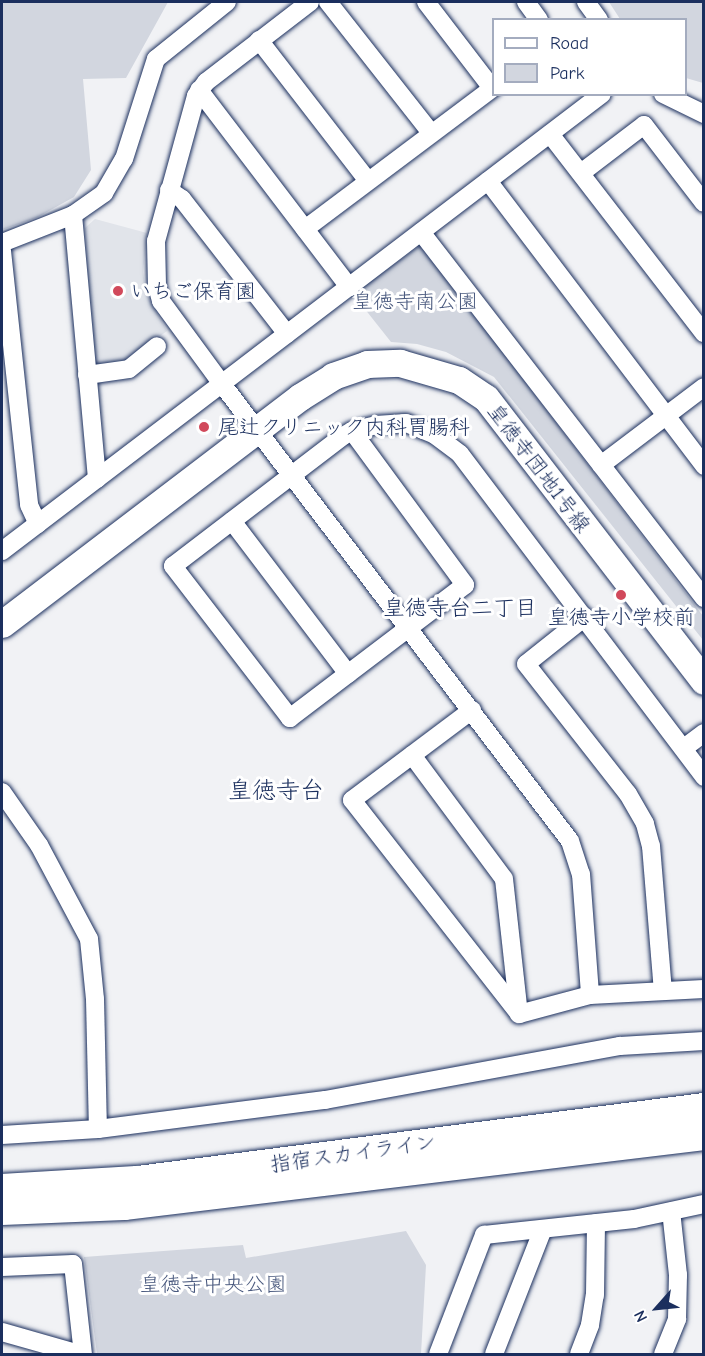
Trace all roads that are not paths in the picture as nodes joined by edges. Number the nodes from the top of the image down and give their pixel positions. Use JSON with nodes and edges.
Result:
{"nodes":[{"id":1,"x":227,"y":2,"type":"edge"},
{"id":2,"x":310,"y":2,"type":"edge"},
{"id":3,"x":328,"y":2,"type":"edge"},
{"id":4,"x":426,"y":2,"type":"edge"},
{"id":5,"x":525,"y":2,"type":"edge"},
{"id":6,"x":586,"y":2,"type":"edge"},
{"id":7,"x":537,"y":18,"type":"edge"},
{"id":8,"x":598,"y":18,"type":"edge"},
{"id":9,"x":259,"y":40,"type":"junction"},
{"id":10,"x":492,"y":86,"type":"edge"},
{"id":11,"x":492,"y":88,"type":"edge"},
{"id":12,"x":199,"y":90,"type":"junction"},
{"id":13,"x":598,"y":96,"type":"edge"},
{"id":14,"x":667,"y":96,"type":"edge"},
{"id":15,"x":704,"y":114,"type":"edge"},
{"id":16,"x":431,"y":134,"type":"junction"},
{"id":17,"x":550,"y":134,"type":"junction"},
{"id":18,"x":581,"y":173,"type":"junction"},
{"id":19,"x":368,"y":181,"type":"junction"},
{"id":20,"x":488,"y":181,"type":"junction"},
{"id":21,"x":170,"y":190,"type":"junction"},
{"id":22,"x":704,"y":203,"type":"edge"},
{"id":23,"x":73,"y":215,"type":"junction"},
{"id":24,"x":305,"y":229,"type":"junction"},
{"id":25,"x":421,"y":232,"type":"junction"},
{"id":26,"x":2,"y":243,"type":"edge"},
{"id":27,"x":2,"y":251,"type":"edge"},
{"id":28,"x":349,"y":287,"type":"junction"},
{"id":29,"x":704,"y":333,"type":"edge"},
{"id":30,"x":287,"y":334,"type":"junction"},
{"id":31,"x":157,"y":346,"type":"dead end"},
{"id":32,"x":87,"y":375,"type":"junction"},
{"id":33,"x":222,"y":384,"type":"junction"},
{"id":34,"x":704,"y":387,"type":"edge"},
{"id":35,"x":665,"y":416,"type":"junction"},
{"id":36,"x":258,"y":430,"type":"junction"},
{"id":37,"x":352,"y":431,"type":"junction"},
{"id":38,"x":601,"y":465,"type":"junction"},
{"id":39,"x":704,"y":466,"type":"edge"},
{"id":40,"x":292,"y":475,"type":"junction"},
{"id":41,"x":97,"y":479,"type":"junction"},
{"id":42,"x":232,"y":521,"type":"junction"},
{"id":43,"x":38,"y":524,"type":"junction"},
{"id":44,"x":2,"y":551,"type":"edge"},
{"id":45,"x":704,"y":598,"type":"edge"},
{"id":46,"x":585,"y":617,"type":"junction"},
{"id":47,"x":2,"y":624,"type":"edge"},
{"id":48,"x":409,"y":628,"type":"junction"},
{"id":49,"x":348,"y":674,"type":"junction"},
{"id":50,"x":704,"y":681,"type":"edge"},
{"id":51,"x":472,"y":710,"type":"junction"},
{"id":52,"x":704,"y":733,"type":"edge"},
{"id":53,"x":684,"y":747,"type":"junction"},
{"id":54,"x":412,"y":755,"type":"junction"},
{"id":55,"x":704,"y":777,"type":"edge"},
{"id":56,"x":2,"y":792,"type":"edge"},
{"id":57,"x":704,"y":989,"type":"edge"},
{"id":58,"x":663,"y":991,"type":"junction"},
{"id":59,"x":590,"y":995,"type":"junction"},
{"id":60,"x":519,"y":1014,"type":"junction"},
{"id":61,"x":704,"y":1041,"type":"edge"},
{"id":62,"x":704,"y":1108,"type":"edge"},
{"id":63,"x":98,"y":1129,"type":"junction"},
{"id":64,"x":2,"y":1135,"type":"edge"},
{"id":65,"x":704,"y":1135,"type":"edge"},
{"id":66,"x":2,"y":1189,"type":"edge"},
{"id":67,"x":704,"y":1204,"type":"edge"},
{"id":68,"x":2,"y":1210,"type":"edge"},
{"id":69,"x":671,"y":1211,"type":"junction"},
{"id":70,"x":596,"y":1223,"type":"junction"},
{"id":71,"x":543,"y":1229,"type":"junction"},
{"id":72,"x":2,"y":1267,"type":"edge"},
{"id":73,"x":2,"y":1332,"type":"edge"},
{"id":74,"x":81,"y":1354,"type":"edge"},
{"id":75,"x":438,"y":1354,"type":"edge"},
{"id":76,"x":494,"y":1354,"type":"edge"},
{"id":77,"x":579,"y":1354,"type":"edge"},
{"id":78,"x":663,"y":1354,"type":"edge"}],
"edges":[{"from":1,"to":23,"type":"street"},
{"from":2,"to":9,"type":"street"},
{"from":3,"to":16,"type":"street"},
{"from":4,"to":10,"type":"street"},
{"from":5,"to":7,"type":"street"},
{"from":6,"to":8,"type":"street"},
{"from":9,"to":12,"type":"street"},
{"from":9,"to":19,"type":"street"},
{"from":11,"to":16,"type":"street"},
{"from":12,"to":21,"type":"street"},
{"from":12,"to":24,"type":"street"},
{"from":13,"to":17,"type":"street"},
{"from":14,"to":15,"type":"street"},
{"from":16,"to":19,"type":"street"},
{"from":17,"to":18,"type":"street"},
{"from":17,"to":20,"type":"street"},
{"from":18,"to":22,"type":"street"},
{"from":18,"to":29,"type":"street"},
{"from":19,"to":24,"type":"street"},
{"from":20,"to":25,"type":"street"},
{"from":20,"to":35,"type":"street"},
{"from":21,"to":30,"type":"street"},
{"from":21,"to":33,"type":"street"},
{"from":23,"to":26,"type":"street"},
{"from":23,"to":32,"type":"street"},
{"from":24,"to":28,"type":"street"},
{"from":25,"to":28,"type":"street"},
{"from":25,"to":38,"type":"street"},
{"from":27,"to":43,"type":"street"},
{"from":28,"to":30,"type":"street"},
{"from":30,"to":33,"type":"street"},
{"from":31,"to":32,"type":"street"},
{"from":32,"to":41,"type":"street"},
{"from":33,"to":36,"type":"street"},
{"from":33,"to":41,"type":"street"},
{"from":34,"to":35,"type":"street"},
{"from":35,"to":38,"type":"street"},
{"from":35,"to":39,"type":"street"},
{"from":36,"to":40,"type":"street"},
{"from":36,"to":47,"type":"street","name":"皇徳寺団地1号線"},
{"from":36,"to":50,"type":"street","name":"皇徳寺団地1号線"},
{"from":37,"to":40,"type":"street"},
{"from":37,"to":46,"type":"street"},
{"from":37,"to":48,"type":"street"},
{"from":38,"to":45,"type":"street"},
{"from":40,"to":42,"type":"street"},
{"from":40,"to":48,"type":"street"},
{"from":41,"to":43,"type":"street"},
{"from":42,"to":49,"type":"street"},
{"from":42,"to":49,"type":"street"},
{"from":43,"to":44,"type":"street"},
{"from":46,"to":53,"type":"street"},
{"from":46,"to":58,"type":"street"},
{"from":48,"to":49,"type":"street"},
{"from":48,"to":51,"type":"street"},
{"from":51,"to":54,"type":"street"},
{"from":51,"to":59,"type":"street"},
{"from":52,"to":53,"type":"street"},
{"from":53,"to":55,"type":"street"},
{"from":54,"to":60,"type":"street"},
{"from":54,"to":60,"type":"street"},
{"from":56,"to":63,"type":"street"},
{"from":57,"to":58,"type":"street"},
{"from":58,"to":59,"type":"street"},
{"from":59,"to":60,"type":"street"},
{"from":61,"to":63,"type":"street"},
{"from":62,"to":66,"type":"main road","name":"指宿スカイライン"},
{"from":63,"to":64,"type":"street"},
{"from":65,"to":68,"type":"main road","name":"指宿スカイライン"},
{"from":67,"to":69,"type":"street"},
{"from":69,"to":70,"type":"street"},
{"from":69,"to":78,"type":"street"},
{"from":70,"to":71,"type":"street"},
{"from":70,"to":77,"type":"street"},
{"from":71,"to":75,"type":"street"},
{"from":71,"to":76,"type":"street"},
{"from":72,"to":74,"type":"street"},
{"from":73,"to":74,"type":"street"}]}
